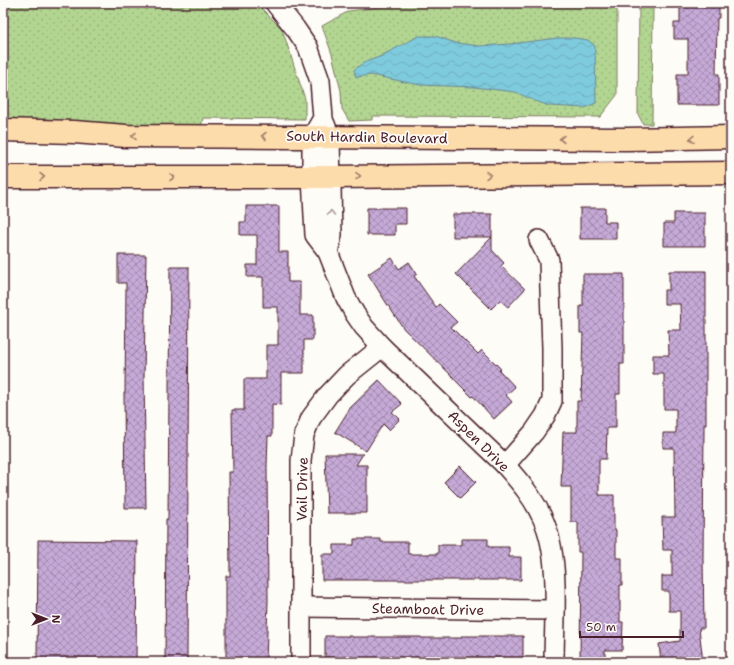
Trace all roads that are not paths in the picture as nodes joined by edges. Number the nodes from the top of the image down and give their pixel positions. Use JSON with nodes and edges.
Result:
{"nodes":[{"id":1,"x":274,"y":3,"type":"edge"},
{"id":2,"x":3,"y":130,"type":"edge"},
{"id":3,"x":322,"y":131,"type":"junction"},
{"id":4,"x":731,"y":137,"type":"edge"},
{"id":5,"x":731,"y":173,"type":"edge"},
{"id":6,"x":3,"y":177,"type":"edge"},
{"id":7,"x":321,"y":177,"type":"junction"},
{"id":8,"x":539,"y":240,"type":"dead end"},
{"id":9,"x":382,"y":347,"type":"junction"},
{"id":10,"x":505,"y":465,"type":"junction"},
{"id":11,"x":301,"y":607,"type":"junction"},
{"id":12,"x":554,"y":610,"type":"junction"},
{"id":13,"x":301,"y":662,"type":"edge"},
{"id":14,"x":554,"y":662,"type":"edge"}],
"edges":[{"from":1,"to":3,"type":"street","name":"Aspen Drive"},
{"from":3,"to":2,"type":"main road","name":"South Hardin Boulevard","one_way":true},
{"from":4,"to":3,"type":"main road","name":"South Hardin Boulevard","one_way":true},
{"from":3,"to":7,"type":"street","name":"Aspen Drive"},
{"from":7,"to":5,"type":"main road","one_way":true},
{"from":6,"to":7,"type":"main road","one_way":true},
{"from":7,"to":9,"type":"street","name":"Aspen Drive"},
{"from":8,"to":10,"type":"street"},
{"from":9,"to":10,"type":"street","name":"Aspen Drive"},
{"from":9,"to":11,"type":"street","name":"Vail Drive"},
{"from":10,"to":12,"type":"street","name":"Aspen Drive"},
{"from":11,"to":12,"type":"street","name":"Steamboat Drive"},
{"from":11,"to":13,"type":"street","name":"Vail Drive"},
{"from":12,"to":14,"type":"street","name":"Aspen Drive"}]}
